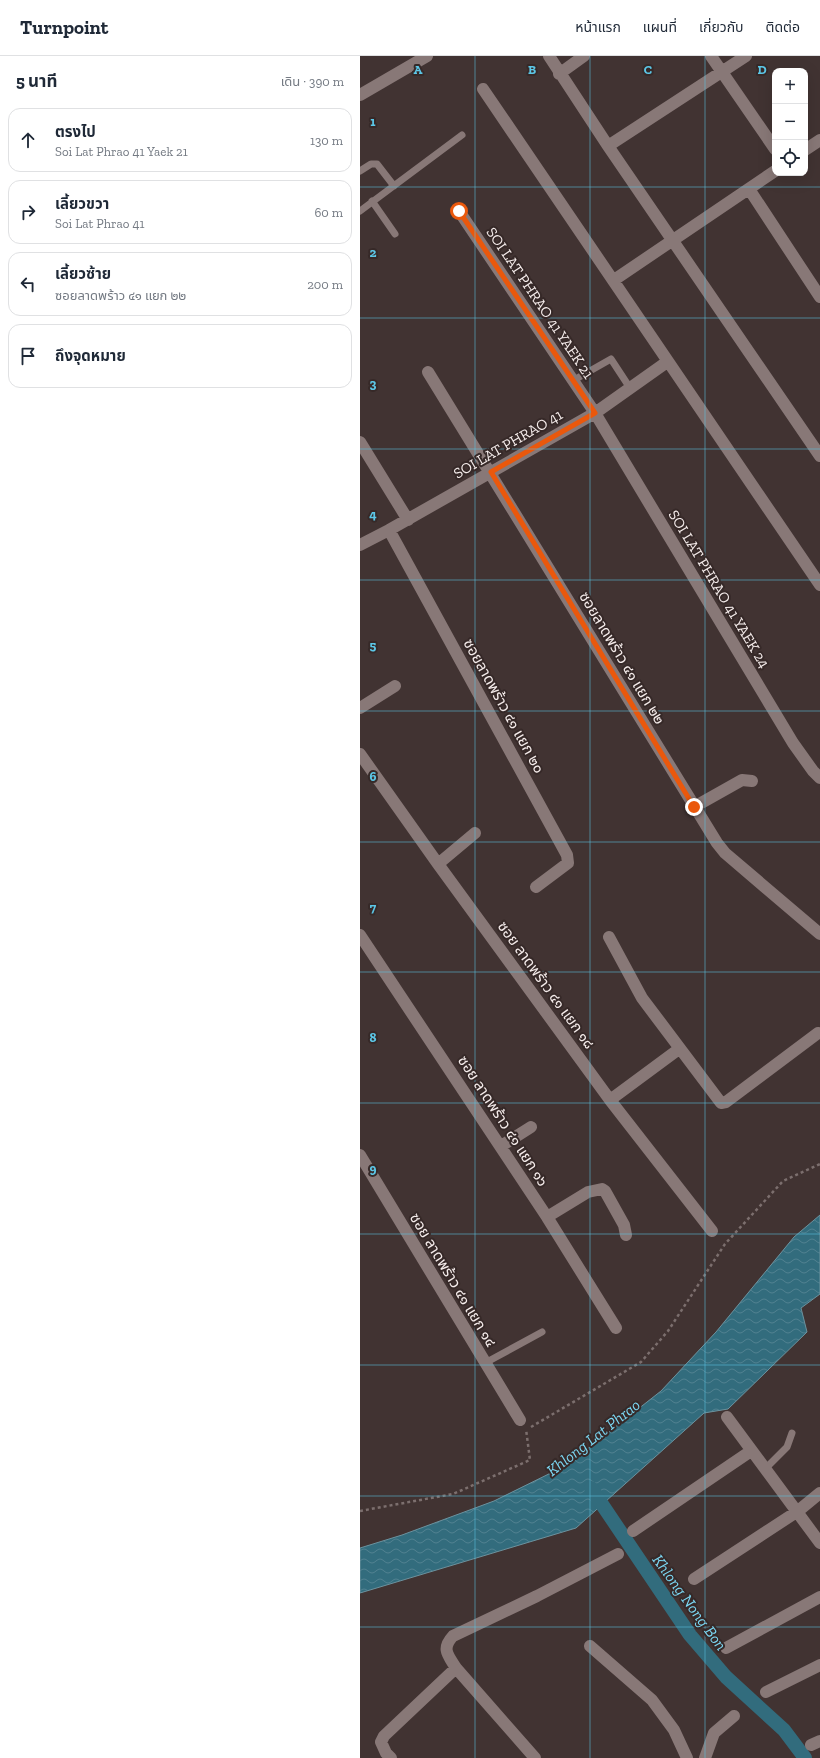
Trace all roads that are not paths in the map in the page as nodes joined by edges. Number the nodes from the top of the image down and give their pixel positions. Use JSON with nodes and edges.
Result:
{"nodes":[{"id":1,"x":427,"y":56,"type":"edge"},
{"id":2,"x":549,"y":56,"type":"edge"},
{"id":3,"x":584,"y":56,"type":"edge"},
{"id":4,"x":711,"y":56,"type":"edge"},
{"id":5,"x":746,"y":56,"type":"edge"},
{"id":6,"x":721,"y":72,"type":"junction"},
{"id":7,"x":559,"y":74,"type":"junction"},
{"id":8,"x":483,"y":89,"type":"dead end"},
{"id":9,"x":360,"y":95,"type":"edge"},
{"id":10,"x":462,"y":135,"type":"dead end"},
{"id":11,"x":820,"y":140,"type":"edge"},
{"id":12,"x":772,"y":144,"type":"edge"},
{"id":13,"x":608,"y":146,"type":"junction"},
{"id":14,"x":808,"y":148,"type":"edge"},
{"id":15,"x":360,"y":171,"type":"edge"},
{"id":16,"x":772,"y":173,"type":"edge"},
{"id":17,"x":394,"y":186,"type":"junction"},
{"id":18,"x":749,"y":189,"type":"junction"},
{"id":19,"x":372,"y":201,"type":"junction"},
{"id":20,"x":360,"y":211,"type":"edge"},
{"id":21,"x":459,"y":211,"type":"dead end"},
{"id":22,"x":395,"y":234,"type":"dead end"},
{"id":23,"x":672,"y":241,"type":"junction"},
{"id":24,"x":614,"y":280,"type":"junction"},
{"id":25,"x":820,"y":297,"type":"edge"},
{"id":26,"x":667,"y":362,"type":"junction"},
{"id":27,"x":428,"y":372,"type":"dead end"},
{"id":28,"x":574,"y":380,"type":"junction"},
{"id":29,"x":630,"y":388,"type":"junction"},
{"id":30,"x":595,"y":413,"type":"junction"},
{"id":31,"x":360,"y":442,"type":"edge"},
{"id":32,"x":820,"y":456,"type":"edge"},
{"id":33,"x":491,"y":472,"type":"junction"},
{"id":34,"x":408,"y":520,"type":"junction"},
{"id":35,"x":389,"y":530,"type":"junction"},
{"id":36,"x":360,"y":545,"type":"edge"},
{"id":37,"x":820,"y":585,"type":"edge"},
{"id":38,"x":395,"y":686,"type":"dead end"},
{"id":39,"x":360,"y":708,"type":"edge"},
{"id":40,"x":360,"y":754,"type":"edge"},
{"id":41,"x":820,"y":778,"type":"edge"},
{"id":42,"x":752,"y":781,"type":"dead end"},
{"id":43,"x":694,"y":807,"type":"junction"},
{"id":44,"x":475,"y":833,"type":"dead end"},
{"id":45,"x":438,"y":864,"type":"junction"},
{"id":46,"x":536,"y":887,"type":"dead end"},
{"id":47,"x":820,"y":934,"type":"edge"},
{"id":48,"x":360,"y":935,"type":"edge"},
{"id":49,"x":609,"y":937,"type":"dead end"},
{"id":50,"x":818,"y":1032,"type":"dead end"},
{"id":51,"x":679,"y":1049,"type":"junction"},
{"id":52,"x":610,"y":1100,"type":"junction"},
{"id":53,"x":531,"y":1127,"type":"dead end"},
{"id":54,"x":501,"y":1146,"type":"junction"},
{"id":55,"x":360,"y":1155,"type":"edge"},
{"id":56,"x":547,"y":1217,"type":"junction"},
{"id":57,"x":712,"y":1231,"type":"dead end"},
{"id":58,"x":626,"y":1235,"type":"dead end"},
{"id":59,"x":616,"y":1328,"type":"dead end"},
{"id":60,"x":542,"y":1332,"type":"dead end"},
{"id":61,"x":485,"y":1363,"type":"junction"},
{"id":62,"x":727,"y":1417,"type":"dead end"},
{"id":63,"x":520,"y":1420,"type":"dead end"},
{"id":64,"x":792,"y":1433,"type":"dead end"},
{"id":65,"x":751,"y":1451,"type":"junction"},
{"id":66,"x":765,"y":1468,"type":"junction"},
{"id":67,"x":820,"y":1493,"type":"edge"},
{"id":68,"x":798,"y":1511,"type":"junction"},
{"id":69,"x":633,"y":1531,"type":"dead end"},
{"id":70,"x":820,"y":1543,"type":"edge"},
{"id":71,"x":618,"y":1554,"type":"dead end"},
{"id":72,"x":694,"y":1578,"type":"dead end"},
{"id":73,"x":820,"y":1598,"type":"edge"},
{"id":74,"x":590,"y":1646,"type":"dead end"},
{"id":75,"x":726,"y":1648,"type":"dead end"},
{"id":76,"x":820,"y":1665,"type":"edge"},
{"id":77,"x":456,"y":1668,"type":"junction"},
{"id":78,"x":766,"y":1692,"type":"dead end"},
{"id":79,"x":734,"y":1716,"type":"dead end"},
{"id":80,"x":385,"y":1756,"type":"edge"},
{"id":81,"x":535,"y":1758,"type":"edge"},
{"id":82,"x":687,"y":1758,"type":"edge"},
{"id":83,"x":705,"y":1758,"type":"edge"}],
"edges":[{"from":1,"to":9,"type":"street"},
{"from":2,"to":7,"type":"street"},
{"from":3,"to":7,"type":"street"},
{"from":4,"to":6,"type":"street"},
{"from":5,"to":6,"type":"street"},
{"from":6,"to":12,"type":"street"},
{"from":6,"to":13,"type":"street"},
{"from":7,"to":13,"type":"street"},
{"from":8,"to":24,"type":"street"},
{"from":10,"to":17,"type":"lane"},
{"from":11,"to":14,"type":"street"},
{"from":13,"to":23,"type":"street"},
{"from":15,"to":17,"type":"lane"},
{"from":16,"to":18,"type":"street"},
{"from":17,"to":19,"type":"lane"},
{"from":18,"to":23,"type":"street"},
{"from":18,"to":25,"type":"street"},
{"from":19,"to":20,"type":"lane"},
{"from":19,"to":22,"type":"lane"},
{"from":21,"to":28,"type":"street","name":"SOI LAT PHRAO 41 YAEK 21"},
{"from":23,"to":24,"type":"street"},
{"from":23,"to":32,"type":"street"},
{"from":24,"to":26,"type":"street"},
{"from":26,"to":29,"type":"street","name":"SOI LAT PHRAO 41"},
{"from":26,"to":37,"type":"street"},
{"from":27,"to":33,"type":"street","name":"ซอยลาดพร้าว ๔๑ แยก ๒๒"},
{"from":28,"to":29,"type":"lane"},
{"from":28,"to":30,"type":"street","name":"SOI LAT PHRAO 41 YAEK 21"},
{"from":29,"to":30,"type":"street","name":"SOI LAT PHRAO 41"},
{"from":30,"to":33,"type":"street","name":"SOI LAT PHRAO 41"},
{"from":30,"to":41,"type":"street","name":"SOI LAT PHRAO 41 YAEK 24"},
{"from":31,"to":34,"type":"street"},
{"from":33,"to":34,"type":"street","name":"SOI LAT PHRAO 41"},
{"from":33,"to":43,"type":"street","name":"ซอยลาดพร้าว ๔๑ แยก ๒๒"},
{"from":34,"to":35,"type":"street","name":"SOI LAT PHRAO 41"},
{"from":35,"to":36,"type":"street","name":"SOI LAT PHRAO 41"},
{"from":35,"to":46,"type":"street","name":"ซอยลาดพร้าว ๔๑ แยก ๒๐"},
{"from":38,"to":39,"type":"street"},
{"from":40,"to":45,"type":"street","name":"ซอย ลาดพร้าว ๔๑ แยก ๑๘"},
{"from":42,"to":43,"type":"street"},
{"from":43,"to":47,"type":"street","name":"ซอยลาดพร้าว ๔๑ แยก ๒๒"},
{"from":44,"to":45,"type":"street"},
{"from":45,"to":52,"type":"street","name":"ซอย ลาดพร้าว ๔๑ แยก ๑๘"},
{"from":48,"to":54,"type":"street","name":"ซอย ลาดพร้าว ๔๑ แยก ๑๖"},
{"from":49,"to":51,"type":"street"},
{"from":50,"to":51,"type":"street"},
{"from":51,"to":52,"type":"street"},
{"from":52,"to":57,"type":"street","name":"ซอย ลาดพร้าว ๔๑ แยก ๑๘"},
{"from":53,"to":54,"type":"street"},
{"from":54,"to":56,"type":"street","name":"ซอย ลาดพร้าว ๔๑ แยก ๑๖"},
{"from":55,"to":61,"type":"street","name":"ซอย ลาดพร้าว ๔๑ แยก ๑๔"},
{"from":56,"to":58,"type":"street"},
{"from":56,"to":59,"type":"street","name":"ซอย ลาดพร้าว ๔๑ แยก ๑๖"},
{"from":60,"to":61,"type":"lane"},
{"from":61,"to":63,"type":"street","name":"ซอย ลาดพร้าว ๔๑ แยก ๑๔"},
{"from":62,"to":65,"type":"street"},
{"from":64,"to":66,"type":"lane"},
{"from":65,"to":66,"type":"street"},
{"from":65,"to":69,"type":"street"},
{"from":66,"to":68,"type":"street"},
{"from":67,"to":68,"type":"street"},
{"from":68,"to":70,"type":"street"},
{"from":68,"to":72,"type":"street"},
{"from":71,"to":77,"type":"street"},
{"from":73,"to":75,"type":"street"},
{"from":74,"to":82,"type":"street"},
{"from":76,"to":78,"type":"street"},
{"from":77,"to":80,"type":"street"},
{"from":77,"to":81,"type":"street"},
{"from":79,"to":83,"type":"street"}]}
